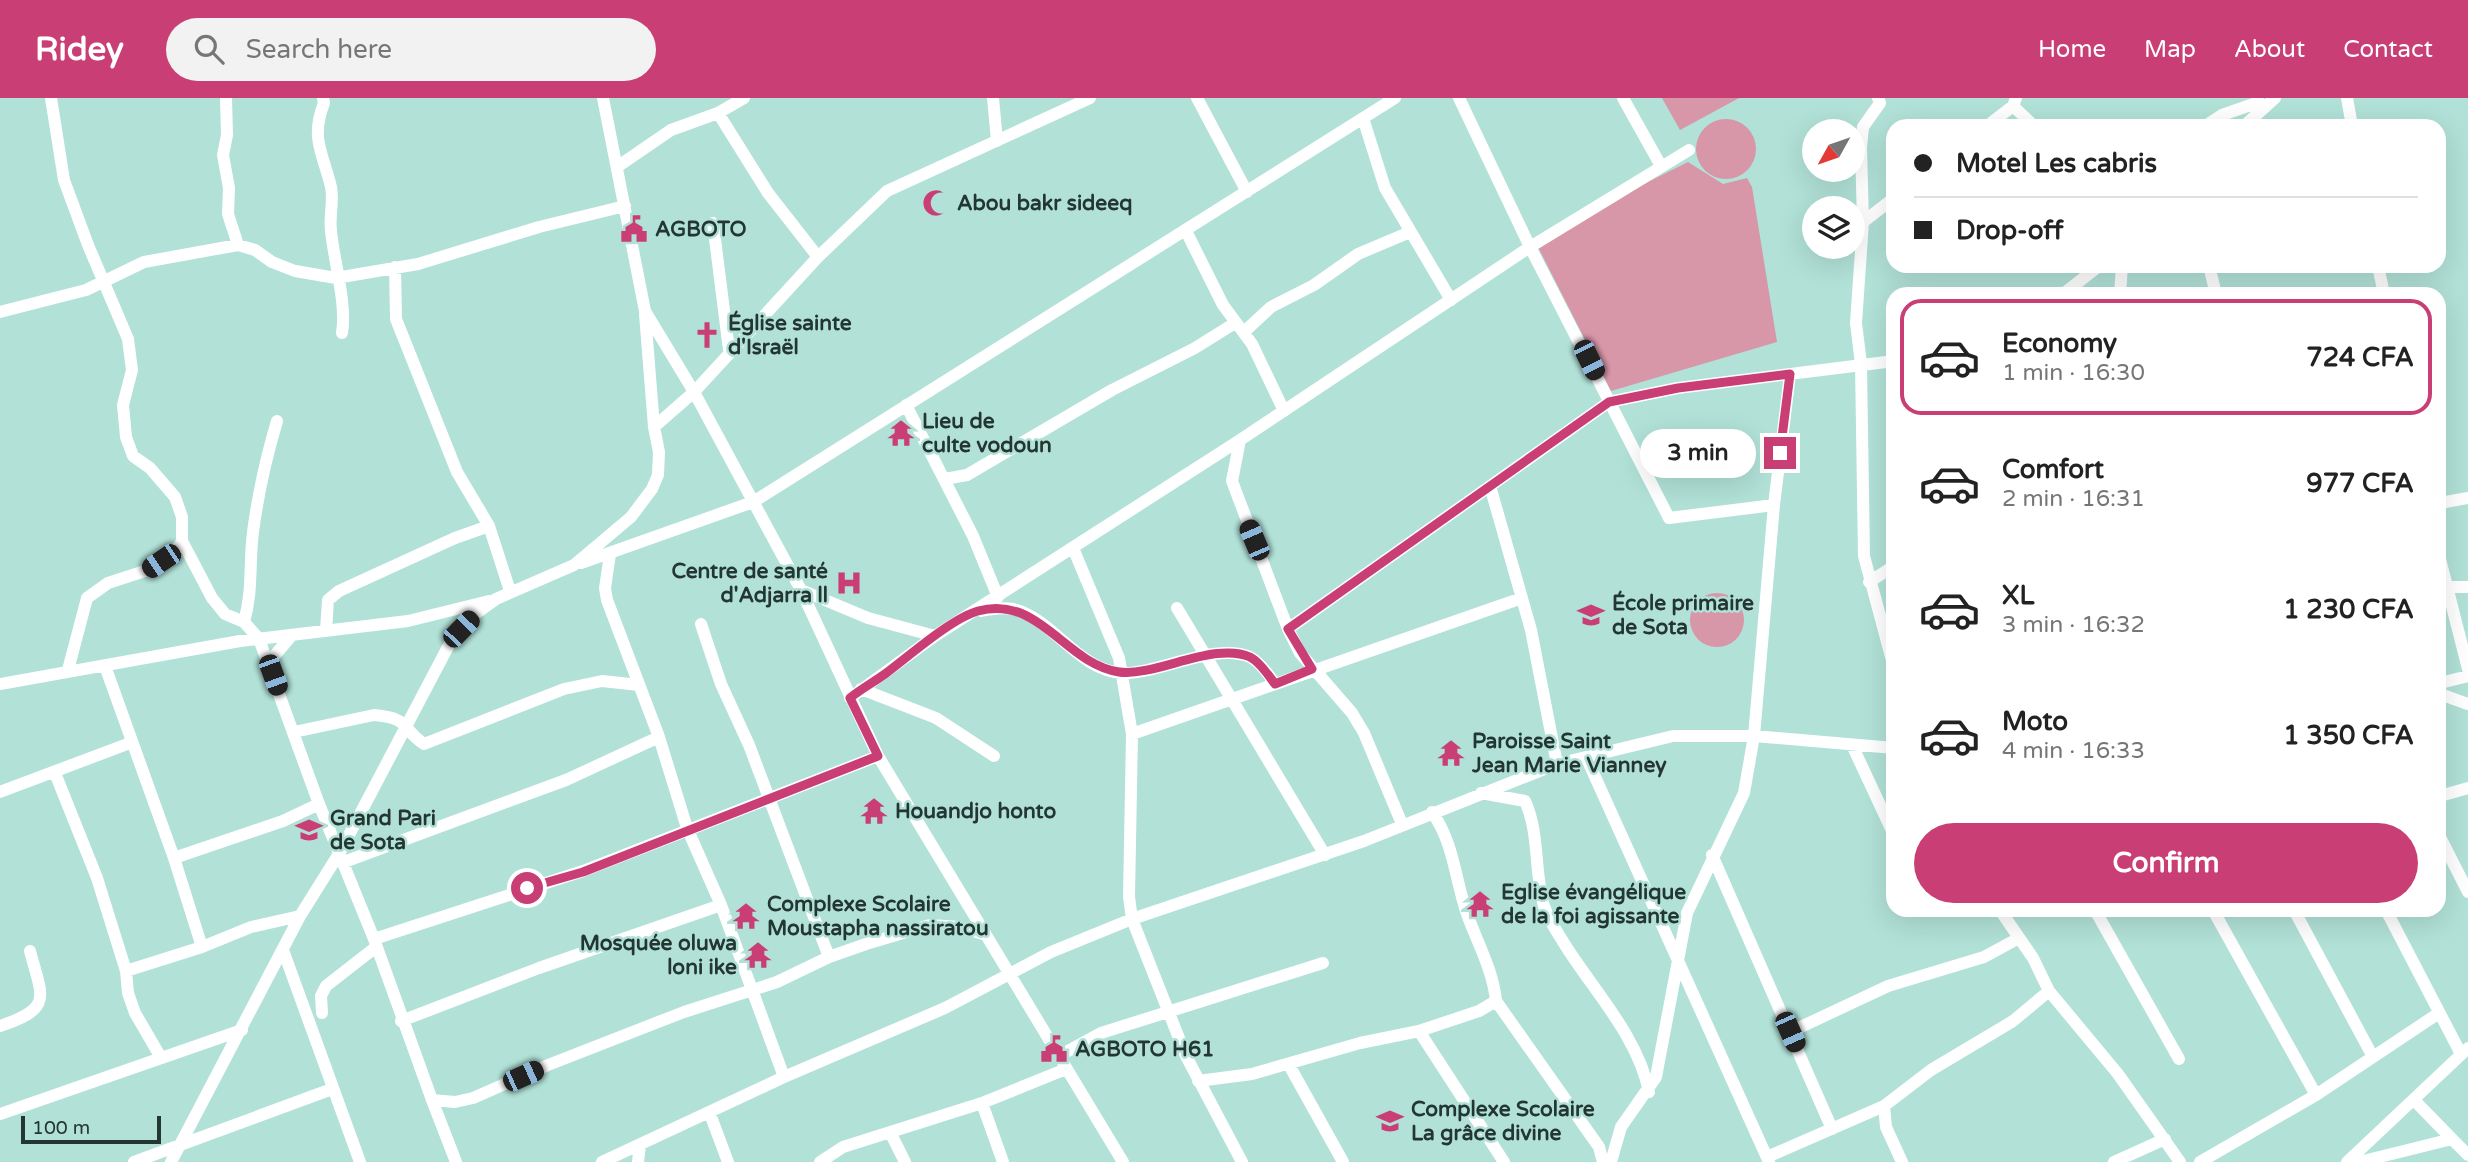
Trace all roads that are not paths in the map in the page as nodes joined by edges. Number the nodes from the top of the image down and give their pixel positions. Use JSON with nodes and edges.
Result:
{"nodes":[{"id":1,"x":51,"y":98,"type":"edge"},
{"id":2,"x":226,"y":98,"type":"edge"},
{"id":3,"x":323,"y":98,"type":"edge"},
{"id":4,"x":603,"y":98,"type":"edge"},
{"id":5,"x":744,"y":98,"type":"edge"},
{"id":6,"x":993,"y":98,"type":"edge"},
{"id":7,"x":1090,"y":98,"type":"edge"},
{"id":8,"x":1197,"y":98,"type":"edge"},
{"id":9,"x":1395,"y":98,"type":"edge"},
{"id":10,"x":1459,"y":98,"type":"edge"},
{"id":11,"x":1623,"y":98,"type":"edge"},
{"id":12,"x":1878,"y":98,"type":"edge"},
{"id":13,"x":2275,"y":98,"type":"edge"},
{"id":14,"x":2347,"y":98,"type":"edge"},
{"id":15,"x":2015,"y":102,"type":"edge"},
{"id":16,"x":2260,"y":102,"type":"edge"},
{"id":17,"x":718,"y":113,"type":"junction"},
{"id":18,"x":1363,"y":118,"type":"junction"},
{"id":19,"x":1995,"y":119,"type":"edge"},
{"id":20,"x":2028,"y":119,"type":"edge"},
{"id":21,"x":2215,"y":119,"type":"edge"},
{"id":22,"x":2249,"y":119,"type":"edge"},
{"id":23,"x":2351,"y":119,"type":"edge"},
{"id":24,"x":997,"y":141,"type":"junction"},
{"id":25,"x":1689,"y":150,"type":"dead end"},
{"id":26,"x":1661,"y":166,"type":"junction"},
{"id":27,"x":617,"y":167,"type":"junction"},
{"id":28,"x":1247,"y":192,"type":"junction"},
{"id":29,"x":1863,"y":196,"type":"edge"},
{"id":30,"x":1886,"y":204,"type":"edge"},
{"id":31,"x":625,"y":206,"type":"junction"},
{"id":32,"x":1865,"y":220,"type":"edge"},
{"id":33,"x":713,"y":223,"type":"dead end"},
{"id":34,"x":1186,"y":231,"type":"junction"},
{"id":35,"x":1410,"y":232,"type":"junction"},
{"id":36,"x":237,"y":245,"type":"junction"},
{"id":37,"x":1530,"y":247,"type":"junction"},
{"id":38,"x":818,"y":257,"type":"junction"},
{"id":39,"x":1860,"y":259,"type":"edge"},
{"id":40,"x":395,"y":267,"type":"junction"},
{"id":41,"x":2090,"y":273,"type":"edge"},
{"id":42,"x":336,"y":278,"type":"junction"},
{"id":43,"x":102,"y":282,"type":"junction"},
{"id":44,"x":2072,"y":287,"type":"edge"},
{"id":45,"x":1451,"y":300,"type":"junction"},
{"id":46,"x":645,"y":311,"type":"junction"},
{"id":47,"x":0,"y":312,"type":"edge"},
{"id":48,"x":1240,"y":327,"type":"junction"},
{"id":49,"x":342,"y":334,"type":"dead end"},
{"id":50,"x":729,"y":350,"type":"junction"},
{"id":51,"x":1886,"y":361,"type":"edge"},
{"id":52,"x":1861,"y":364,"type":"junction"},
{"id":53,"x":1790,"y":374,"type":"junction"},
{"id":54,"x":694,"y":391,"type":"junction"},
{"id":55,"x":1609,"y":402,"type":"junction"},
{"id":56,"x":906,"y":405,"type":"junction"},
{"id":57,"x":1284,"y":411,"type":"junction"},
{"id":58,"x":277,"y":421,"type":"dead end"},
{"id":59,"x":654,"y":427,"type":"junction"},
{"id":60,"x":1240,"y":440,"type":"junction"},
{"id":61,"x":945,"y":479,"type":"junction"},
{"id":62,"x":1490,"y":486,"type":"junction"},
{"id":63,"x":2468,"y":498,"type":"edge"},
{"id":64,"x":754,"y":502,"type":"junction"},
{"id":65,"x":2446,"y":502,"type":"edge"},
{"id":66,"x":1774,"y":505,"type":"junction"},
{"id":67,"x":489,"y":526,"type":"junction"},
{"id":68,"x":182,"y":541,"type":"junction"},
{"id":69,"x":1073,"y":548,"type":"junction"},
{"id":70,"x":610,"y":554,"type":"junction"},
{"id":71,"x":574,"y":565,"type":"junction"},
{"id":72,"x":1886,"y":571,"type":"edge"},
{"id":73,"x":1869,"y":582,"type":"junction"},
{"id":74,"x":2446,"y":583,"type":"edge"},
{"id":75,"x":2447,"y":587,"type":"junction"},
{"id":76,"x":2468,"y":587,"type":"edge"},
{"id":77,"x":801,"y":590,"type":"junction"},
{"id":78,"x":510,"y":592,"type":"junction"},
{"id":79,"x":998,"y":597,"type":"junction"},
{"id":80,"x":1522,"y":598,"type":"junction"},
{"id":81,"x":496,"y":599,"type":"junction"},
{"id":82,"x":1177,"y":608,"type":"dead end"},
{"id":83,"x":976,"y":611,"type":"junction"},
{"id":84,"x":244,"y":622,"type":"junction"},
{"id":85,"x":701,"y":624,"type":"dead end"},
{"id":86,"x":1288,"y":629,"type":"junction"},
{"id":87,"x":326,"y":631,"type":"junction"},
{"id":88,"x":292,"y":635,"type":"junction"},
{"id":89,"x":936,"y":636,"type":"junction"},
{"id":90,"x":259,"y":639,"type":"junction"},
{"id":91,"x":1886,"y":640,"type":"edge"},
{"id":92,"x":1205,"y":658,"type":"junction"},
{"id":93,"x":269,"y":662,"type":"junction"},
{"id":94,"x":105,"y":666,"type":"junction"},
{"id":95,"x":1312,"y":669,"type":"junction"},
{"id":96,"x":2468,"y":669,"type":"edge"},
{"id":97,"x":68,"y":670,"type":"junction"},
{"id":98,"x":1123,"y":673,"type":"junction"},
{"id":99,"x":2468,"y":676,"type":"edge"},
{"id":100,"x":2446,"y":682,"type":"edge"},
{"id":101,"x":0,"y":684,"type":"edge"},
{"id":102,"x":1275,"y":684,"type":"junction"},
{"id":103,"x":639,"y":685,"type":"junction"},
{"id":104,"x":861,"y":689,"type":"junction"},
{"id":105,"x":2446,"y":696,"type":"edge"},
{"id":106,"x":850,"y":698,"type":"junction"},
{"id":107,"x":1232,"y":701,"type":"junction"},
{"id":108,"x":2468,"y":705,"type":"edge"},
{"id":109,"x":408,"y":724,"type":"junction"},
{"id":110,"x":294,"y":732,"type":"junction"},
{"id":111,"x":1132,"y":733,"type":"junction"},
{"id":112,"x":1754,"y":736,"type":"junction"},
{"id":113,"x":659,"y":737,"type":"junction"},
{"id":114,"x":130,"y":743,"type":"junction"},
{"id":115,"x":1852,"y":745,"type":"junction"},
{"id":116,"x":1886,"y":747,"type":"edge"},
{"id":117,"x":878,"y":756,"type":"junction"},
{"id":118,"x":994,"y":756,"type":"dead end"},
{"id":119,"x":1587,"y":759,"type":"junction"},
{"id":120,"x":1557,"y":764,"type":"junction"},
{"id":121,"x":55,"y":773,"type":"junction"},
{"id":122,"x":2468,"y":789,"type":"edge"},
{"id":123,"x":0,"y":792,"type":"edge"},
{"id":124,"x":1481,"y":793,"type":"junction"},
{"id":125,"x":2446,"y":794,"type":"edge"},
{"id":126,"x":770,"y":799,"type":"junction"},
{"id":127,"x":319,"y":804,"type":"junction"},
{"id":128,"x":1432,"y":812,"type":"junction"},
{"id":129,"x":1886,"y":818,"type":"edge"},
{"id":130,"x":1402,"y":824,"type":"junction"},
{"id":131,"x":687,"y":828,"type":"junction"},
{"id":132,"x":2446,"y":849,"type":"edge"},
{"id":133,"x":1325,"y":855,"type":"junction"},
{"id":134,"x":1712,"y":855,"type":"junction"},
{"id":135,"x":342,"y":857,"type":"junction"},
{"id":136,"x":174,"y":858,"type":"junction"},
{"id":137,"x":2468,"y":892,"type":"edge"},
{"id":138,"x":721,"y":905,"type":"junction"},
{"id":139,"x":300,"y":916,"type":"junction"},
{"id":140,"x":2005,"y":917,"type":"edge"},
{"id":141,"x":2099,"y":917,"type":"edge"},
{"id":142,"x":2217,"y":917,"type":"edge"},
{"id":143,"x":2298,"y":917,"type":"edge"},
{"id":144,"x":2390,"y":917,"type":"edge"},
{"id":145,"x":1132,"y":919,"type":"junction"},
{"id":146,"x":983,"y":934,"type":"junction"},
{"id":147,"x":2019,"y":938,"type":"junction"},
{"id":148,"x":375,"y":943,"type":"junction"},
{"id":149,"x":202,"y":947,"type":"junction"},
{"id":150,"x":283,"y":950,"type":"junction"},
{"id":151,"x":30,"y":951,"type":"dead end"},
{"id":152,"x":829,"y":957,"type":"junction"},
{"id":153,"x":1323,"y":963,"type":"dead end"},
{"id":154,"x":1679,"y":963,"type":"junction"},
{"id":155,"x":126,"y":971,"type":"junction"},
{"id":156,"x":1007,"y":974,"type":"junction"},
{"id":157,"x":752,"y":990,"type":"junction"},
{"id":158,"x":2049,"y":991,"type":"junction"},
{"id":159,"x":1496,"y":1001,"type":"junction"},
{"id":160,"x":1168,"y":1010,"type":"junction"},
{"id":161,"x":322,"y":1013,"type":"dead end"},
{"id":162,"x":2439,"y":1013,"type":"junction"},
{"id":163,"x":401,"y":1021,"type":"junction"},
{"id":164,"x":0,"y":1026,"type":"edge"},
{"id":165,"x":243,"y":1030,"type":"junction"},
{"id":166,"x":1419,"y":1031,"type":"junction"},
{"id":167,"x":1790,"y":1032,"type":"junction"},
{"id":168,"x":2465,"y":1051,"type":"edge"},
{"id":169,"x":160,"y":1056,"type":"junction"},
{"id":170,"x":1057,"y":1056,"type":"junction"},
{"id":171,"x":2373,"y":1057,"type":"junction"},
{"id":172,"x":2179,"y":1059,"type":"dead end"},
{"id":173,"x":1289,"y":1065,"type":"junction"},
{"id":174,"x":1066,"y":1069,"type":"junction"},
{"id":175,"x":784,"y":1077,"type":"junction"},
{"id":176,"x":1198,"y":1081,"type":"junction"},
{"id":177,"x":332,"y":1089,"type":"junction"},
{"id":178,"x":1649,"y":1092,"type":"junction"},
{"id":179,"x":2316,"y":1095,"type":"junction"},
{"id":180,"x":432,"y":1100,"type":"junction"},
{"id":181,"x":2414,"y":1100,"type":"junction"},
{"id":182,"x":982,"y":1102,"type":"junction"},
{"id":183,"x":1884,"y":1106,"type":"junction"},
{"id":184,"x":0,"y":1114,"type":"edge"},
{"id":185,"x":710,"y":1114,"type":"junction"},
{"id":186,"x":1832,"y":1129,"type":"junction"},
{"id":187,"x":891,"y":1133,"type":"junction"},
{"id":188,"x":2165,"y":1139,"type":"junction"},
{"id":189,"x":2452,"y":1139,"type":"junction"},
{"id":190,"x":181,"y":1143,"type":"junction"},
{"id":191,"x":640,"y":1145,"type":"junction"},
{"id":192,"x":2468,"y":1155,"type":"edge"},
{"id":193,"x":1768,"y":1160,"type":"edge"},
{"id":194,"x":609,"y":1161,"type":"edge"},
{"id":195,"x":134,"y":1162,"type":"edge"},
{"id":196,"x":171,"y":1162,"type":"edge"},
{"id":197,"x":360,"y":1162,"type":"edge"},
{"id":198,"x":456,"y":1162,"type":"edge"},
{"id":199,"x":638,"y":1162,"type":"edge"},
{"id":200,"x":729,"y":1162,"type":"edge"},
{"id":201,"x":820,"y":1162,"type":"edge"},
{"id":202,"x":905,"y":1162,"type":"edge"},
{"id":203,"x":1003,"y":1162,"type":"edge"},
{"id":204,"x":1123,"y":1162,"type":"edge"},
{"id":205,"x":1242,"y":1162,"type":"edge"},
{"id":206,"x":1343,"y":1162,"type":"edge"},
{"id":207,"x":1504,"y":1162,"type":"edge"},
{"id":208,"x":1603,"y":1162,"type":"edge"},
{"id":209,"x":1611,"y":1162,"type":"edge"},
{"id":210,"x":1902,"y":1162,"type":"edge"},
{"id":211,"x":2114,"y":1162,"type":"edge"},
{"id":212,"x":2180,"y":1162,"type":"edge"},
{"id":213,"x":2200,"y":1162,"type":"edge"},
{"id":214,"x":2347,"y":1162,"type":"edge"},
{"id":215,"x":2359,"y":1162,"type":"edge"}],
"edges":[{"from":1,"to":43,"type":"street"},
{"from":2,"to":36,"type":"street"},
{"from":3,"to":42,"type":"street"},
{"from":4,"to":27,"type":"street"},
{"from":5,"to":17,"type":"street"},
{"from":6,"to":24,"type":"street"},
{"from":7,"to":24,"type":"street"},
{"from":8,"to":28,"type":"street"},
{"from":9,"to":18,"type":"street"},
{"from":10,"to":37,"type":"street"},
{"from":11,"to":26,"type":"street"},
{"from":12,"to":29,"type":"street"},
{"from":13,"to":16,"type":"street"},
{"from":14,"to":23,"type":"street"},
{"from":15,"to":19,"type":"street"},
{"from":15,"to":20,"type":"street"},
{"from":16,"to":21,"type":"street"},
{"from":16,"to":22,"type":"street"},
{"from":17,"to":27,"type":"street"},
{"from":17,"to":38,"type":"street"},
{"from":18,"to":28,"type":"street"},
{"from":18,"to":35,"type":"street"},
{"from":24,"to":38,"type":"street"},
{"from":25,"to":26,"type":"street"},
{"from":26,"to":37,"type":"street"},
{"from":27,"to":31,"type":"street"},
{"from":28,"to":34,"type":"street"},
{"from":30,"to":32,"type":"street"},
{"from":31,"to":40,"type":"street"},
{"from":31,"to":46,"type":"street"},
{"from":33,"to":50,"type":"street"},
{"from":34,"to":48,"type":"street"},
{"from":34,"to":56,"type":"street"},
{"from":35,"to":45,"type":"street"},
{"from":35,"to":48,"type":"street"},
{"from":36,"to":42,"type":"street"},
{"from":36,"to":43,"type":"street"},
{"from":37,"to":45,"type":"street"},
{"from":37,"to":55,"type":"street"},
{"from":38,"to":50,"type":"street"},
{"from":39,"to":52,"type":"street"},
{"from":40,"to":42,"type":"street"},
{"from":40,"to":67,"type":"street"},
{"from":41,"to":44,"type":"street"},
{"from":42,"to":49,"type":"street"},
{"from":43,"to":47,"type":"street"},
{"from":43,"to":68,"type":"street"},
{"from":45,"to":57,"type":"street"},
{"from":46,"to":54,"type":"street"},
{"from":46,"to":59,"type":"street"},
{"from":48,"to":57,"type":"street"},
{"from":48,"to":61,"type":"street"},
{"from":50,"to":54,"type":"street"},
{"from":51,"to":52,"type":"street"},
{"from":52,"to":53,"type":"street"},
{"from":52,"to":73,"type":"street"},
{"from":53,"to":55,"type":"street"},
{"from":53,"to":66,"type":"street"},
{"from":54,"to":59,"type":"street"},
{"from":54,"to":64,"type":"street"},
{"from":55,"to":62,"type":"street"},
{"from":55,"to":66,"type":"street"},
{"from":56,"to":61,"type":"street"},
{"from":56,"to":64,"type":"street"},
{"from":57,"to":60,"type":"street"},
{"from":58,"to":84,"type":"street"},
{"from":59,"to":71,"type":"street"},
{"from":60,"to":69,"type":"street"},
{"from":60,"to":86,"type":"street"},
{"from":61,"to":79,"type":"street"},
{"from":62,"to":80,"type":"street"},
{"from":62,"to":86,"type":"street"},
{"from":63,"to":65,"type":"street"},
{"from":64,"to":70,"type":"street"},
{"from":64,"to":77,"type":"street"},
{"from":66,"to":112,"type":"street"},
{"from":67,"to":78,"type":"street"},
{"from":67,"to":87,"type":"street"},
{"from":68,"to":84,"type":"street"},
{"from":68,"to":97,"type":"street"},
{"from":69,"to":79,"type":"street"},
{"from":69,"to":98,"type":"street"},
{"from":70,"to":71,"type":"street"},
{"from":70,"to":103,"type":"street"},
{"from":71,"to":78,"type":"street"},
{"from":72,"to":73,"type":"street"},
{"from":73,"to":91,"type":"street"},
{"from":74,"to":75,"type":"street"},
{"from":75,"to":76,"type":"street"},
{"from":75,"to":96,"type":"street"},
{"from":77,"to":89,"type":"street"},
{"from":77,"to":106,"type":"street"},
{"from":78,"to":81,"type":"street"},
{"from":79,"to":83,"type":"street"},
{"from":80,"to":95,"type":"street"},
{"from":80,"to":120,"type":"street"},
{"from":81,"to":87,"type":"street"},
{"from":81,"to":109,"type":"street"},
{"from":82,"to":92,"type":"street"},
{"from":83,"to":89,"type":"street"},
{"from":83,"to":98,"type":"street"},
{"from":84,"to":90,"type":"street"},
{"from":85,"to":126,"type":"street"},
{"from":86,"to":95,"type":"street"},
{"from":87,"to":88,"type":"street"},
{"from":88,"to":90,"type":"street"},
{"from":88,"to":93,"type":"street"},
{"from":89,"to":104,"type":"street"},
{"from":90,"to":93,"type":"street"},
{"from":90,"to":94,"type":"street"},
{"from":92,"to":98,"type":"street"},
{"from":92,"to":102,"type":"street"},
{"from":92,"to":107,"type":"street"},
{"from":93,"to":110,"type":"street"},
{"from":94,"to":97,"type":"street"},
{"from":94,"to":114,"type":"street"},
{"from":95,"to":102,"type":"street"},
{"from":95,"to":130,"type":"street"},
{"from":97,"to":101,"type":"street"},
{"from":98,"to":111,"type":"street"},
{"from":99,"to":100,"type":"street"},
{"from":102,"to":107,"type":"street"},
{"from":103,"to":109,"type":"street"},
{"from":103,"to":113,"type":"street"},
{"from":104,"to":106,"type":"street"},
{"from":104,"to":118,"type":"street"},
{"from":105,"to":108,"type":"street"},
{"from":106,"to":117,"type":"street"},
{"from":107,"to":111,"type":"street"},
{"from":107,"to":133,"type":"street"},
{"from":109,"to":110,"type":"street"},
{"from":109,"to":135,"type":"street"},
{"from":110,"to":127,"type":"street"},
{"from":111,"to":145,"type":"street"},
{"from":112,"to":115,"type":"street"},
{"from":112,"to":119,"type":"street"},
{"from":112,"to":134,"type":"street"},
{"from":113,"to":131,"type":"street"},
{"from":113,"to":135,"type":"street"},
{"from":114,"to":121,"type":"street"},
{"from":114,"to":136,"type":"street"},
{"from":115,"to":116,"type":"street"},
{"from":115,"to":129,"type":"street"},
{"from":117,"to":126,"type":"street"},
{"from":117,"to":146,"type":"street"},
{"from":119,"to":120,"type":"street"},
{"from":119,"to":154,"type":"street"},
{"from":120,"to":124,"type":"street"},
{"from":121,"to":123,"type":"street"},
{"from":121,"to":155,"type":"street"},
{"from":122,"to":125,"type":"street"},
{"from":124,"to":128,"type":"street"},
{"from":124,"to":178,"type":"street"},
{"from":126,"to":131,"type":"street"},
{"from":126,"to":152,"type":"street"},
{"from":127,"to":135,"type":"street"},
{"from":127,"to":136,"type":"street"},
{"from":128,"to":130,"type":"street"},
{"from":128,"to":159,"type":"street"},
{"from":130,"to":133,"type":"street"},
{"from":131,"to":138,"type":"street"},
{"from":131,"to":148,"type":"street"},
{"from":132,"to":137,"type":"street"},
{"from":133,"to":145,"type":"street"},
{"from":134,"to":154,"type":"street"},
{"from":134,"to":167,"type":"street"},
{"from":135,"to":139,"type":"street"},
{"from":135,"to":148,"type":"street"},
{"from":136,"to":149,"type":"street"},
{"from":138,"to":157,"type":"street"},
{"from":138,"to":163,"type":"street"},
{"from":139,"to":149,"type":"street"},
{"from":139,"to":150,"type":"street"},
{"from":140,"to":147,"type":"street"},
{"from":141,"to":172,"type":"street"},
{"from":142,"to":179,"type":"street"},
{"from":143,"to":171,"type":"street"},
{"from":144,"to":162,"type":"street"},
{"from":145,"to":156,"type":"street"},
{"from":145,"to":160,"type":"street"},
{"from":146,"to":152,"type":"street"},
{"from":146,"to":156,"type":"street"},
{"from":147,"to":158,"type":"street"},
{"from":147,"to":167,"type":"street"},
{"from":148,"to":161,"type":"street"},
{"from":148,"to":163,"type":"street"},
{"from":149,"to":155,"type":"street"},
{"from":150,"to":165,"type":"street"},
{"from":150,"to":177,"type":"street"},
{"from":151,"to":164,"type":"street"},
{"from":152,"to":157,"type":"street"},
{"from":153,"to":160,"type":"street"},
{"from":154,"to":178,"type":"street"},
{"from":154,"to":193,"type":"street"},
{"from":155,"to":169,"type":"street"},
{"from":156,"to":170,"type":"street"},
{"from":156,"to":175,"type":"street"},
{"from":157,"to":175,"type":"street"},
{"from":157,"to":180,"type":"street"},
{"from":158,"to":183,"type":"street"},
{"from":158,"to":188,"type":"street"},
{"from":159,"to":166,"type":"street"},
{"from":159,"to":208,"type":"street"},
{"from":160,"to":170,"type":"street"},
{"from":160,"to":176,"type":"street"},
{"from":162,"to":168,"type":"street"},
{"from":162,"to":171,"type":"street"},
{"from":163,"to":180,"type":"street"},
{"from":165,"to":169,"type":"street"},
{"from":165,"to":190,"type":"street"},
{"from":166,"to":173,"type":"street"},
{"from":166,"to":207,"type":"street"},
{"from":167,"to":186,"type":"street"},
{"from":168,"to":181,"type":"street"},
{"from":169,"to":184,"type":"street"},
{"from":170,"to":174,"type":"street"},
{"from":171,"to":179,"type":"street"},
{"from":173,"to":176,"type":"street"},
{"from":173,"to":206,"type":"street"},
{"from":174,"to":182,"type":"street"},
{"from":174,"to":204,"type":"street"},
{"from":175,"to":185,"type":"street"},
{"from":176,"to":205,"type":"street"},
{"from":177,"to":190,"type":"street"},
{"from":177,"to":197,"type":"street"},
{"from":178,"to":209,"type":"street"},
{"from":179,"to":213,"type":"street"},
{"from":180,"to":198,"type":"street"},
{"from":181,"to":189,"type":"street"},
{"from":181,"to":214,"type":"street"},
{"from":182,"to":187,"type":"street"},
{"from":182,"to":203,"type":"street"},
{"from":183,"to":186,"type":"street"},
{"from":183,"to":210,"type":"street"},
{"from":185,"to":191,"type":"street"},
{"from":185,"to":200,"type":"street"},
{"from":186,"to":193,"type":"street"},
{"from":187,"to":201,"type":"street"},
{"from":187,"to":202,"type":"street"},
{"from":188,"to":211,"type":"street"},
{"from":188,"to":212,"type":"street"},
{"from":189,"to":192,"type":"street"},
{"from":189,"to":215,"type":"street"},
{"from":190,"to":195,"type":"street"},
{"from":190,"to":196,"type":"street"},
{"from":191,"to":194,"type":"street"},
{"from":191,"to":199,"type":"street"}]}
